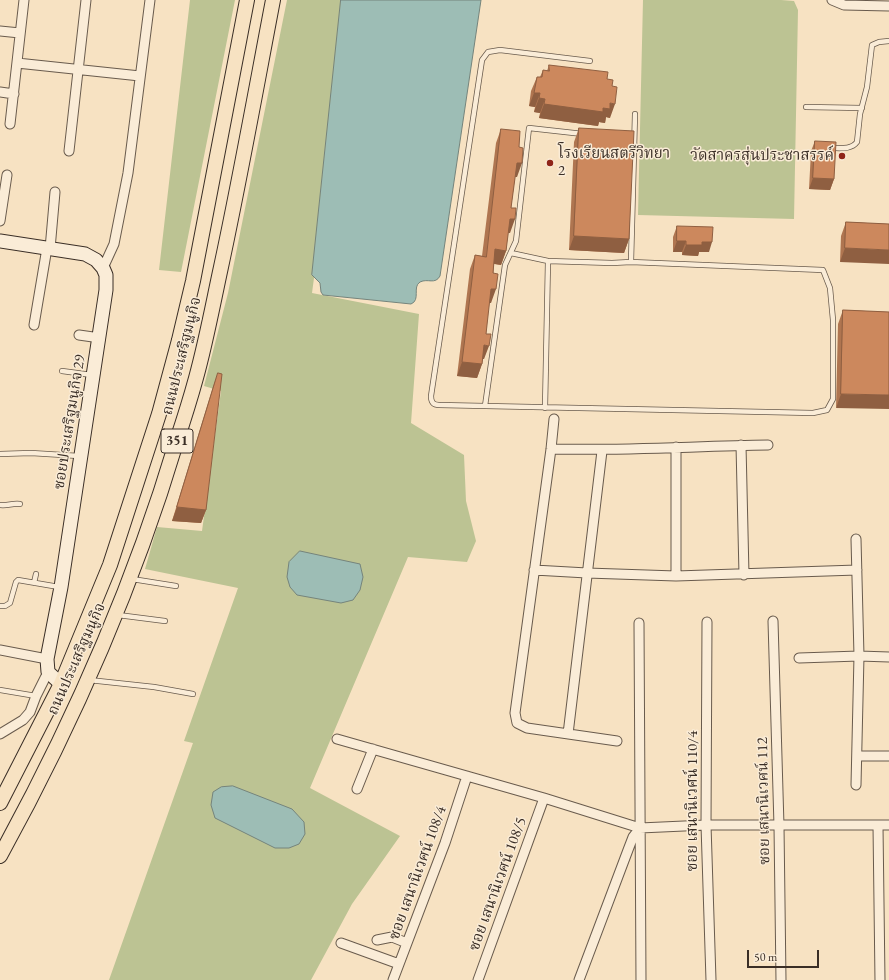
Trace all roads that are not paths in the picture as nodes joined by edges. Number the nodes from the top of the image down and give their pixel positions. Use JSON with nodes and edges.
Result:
{"nodes":[{"id":1,"x":24,"y":0,"type":"edge"},
{"id":2,"x":86,"y":0,"type":"edge"},
{"id":3,"x":150,"y":0,"type":"edge"},
{"id":4,"x":247,"y":0,"type":"edge"},
{"id":5,"x":273,"y":0,"type":"edge"},
{"id":6,"x":832,"y":0,"type":"edge"},
{"id":7,"x":889,"y":6,"type":"edge"},
{"id":8,"x":0,"y":31,"type":"edge"},
{"id":9,"x":20,"y":33,"type":"junction"},
{"id":10,"x":889,"y":41,"type":"edge"},
{"id":11,"x":590,"y":62,"type":"dead end"},
{"id":12,"x":17,"y":63,"type":"junction"},
{"id":13,"x":78,"y":70,"type":"junction"},
{"id":14,"x":140,"y":76,"type":"junction"},
{"id":15,"x":0,"y":92,"type":"edge"},
{"id":16,"x":14,"y":94,"type":"junction"},
{"id":17,"x":806,"y":107,"type":"dead end"},
{"id":18,"x":862,"y":108,"type":"junction"},
{"id":19,"x":635,"y":114,"type":"dead end"},
{"id":20,"x":10,"y":124,"type":"dead end"},
{"id":21,"x":589,"y":134,"type":"edge"},
{"id":22,"x":827,"y":148,"type":"edge"},
{"id":23,"x":69,"y":151,"type":"dead end"},
{"id":24,"x":7,"y":175,"type":"dead end"},
{"id":25,"x":55,"y":192,"type":"dead end"},
{"id":26,"x":0,"y":221,"type":"edge"},
{"id":27,"x":0,"y":242,"type":"edge"},
{"id":28,"x":48,"y":249,"type":"junction"},
{"id":29,"x":511,"y":253,"type":"junction"},
{"id":30,"x":548,"y":261,"type":"junction"},
{"id":31,"x":631,"y":262,"type":"junction"},
{"id":32,"x":103,"y":268,"type":"junction"},
{"id":33,"x":833,"y":320,"type":"junction"},
{"id":34,"x":841,"y":320,"type":"edge"},
{"id":35,"x":34,"y":325,"type":"dead end"},
{"id":36,"x":79,"y":335,"type":"dead end"},
{"id":37,"x":100,"y":338,"type":"junction"},
{"id":38,"x":62,"y":371,"type":"dead end"},
{"id":39,"x":94,"y":375,"type":"junction"},
{"id":40,"x":485,"y":406,"type":"junction"},
{"id":41,"x":545,"y":408,"type":"junction"},
{"id":42,"x":554,"y":418,"type":"dead end"},
{"id":43,"x":768,"y":444,"type":"dead end"},
{"id":44,"x":741,"y":445,"type":"junction"},
{"id":45,"x":676,"y":446,"type":"junction"},
{"id":46,"x":551,"y":449,"type":"junction"},
{"id":47,"x":602,"y":450,"type":"junction"},
{"id":48,"x":0,"y":454,"type":"edge"},
{"id":49,"x":81,"y":457,"type":"junction"},
{"id":50,"x":20,"y":504,"type":"dead end"},
{"id":51,"x":0,"y":505,"type":"edge"},
{"id":52,"x":856,"y":539,"type":"dead end"},
{"id":53,"x":534,"y":570,"type":"junction"},
{"id":54,"x":857,"y":570,"type":"junction"},
{"id":55,"x":586,"y":573,"type":"junction"},
{"id":56,"x":36,"y":574,"type":"dead end"},
{"id":57,"x":744,"y":575,"type":"junction"},
{"id":58,"x":676,"y":576,"type":"junction"},
{"id":59,"x":131,"y":578,"type":"junction"},
{"id":60,"x":34,"y":583,"type":"junction"},
{"id":61,"x":176,"y":586,"type":"dead end"},
{"id":62,"x":61,"y":587,"type":"junction"},
{"id":63,"x":0,"y":606,"type":"edge"},
{"id":64,"x":116,"y":614,"type":"junction"},
{"id":65,"x":165,"y":621,"type":"dead end"},
{"id":66,"x":773,"y":621,"type":"dead end"},
{"id":67,"x":707,"y":622,"type":"dead end"},
{"id":68,"x":639,"y":623,"type":"dead end"},
{"id":69,"x":0,"y":650,"type":"edge"},
{"id":70,"x":859,"y":656,"type":"junction"},
{"id":71,"x":889,"y":657,"type":"edge"},
{"id":72,"x":799,"y":658,"type":"dead end"},
{"id":73,"x":47,"y":659,"type":"junction"},
{"id":74,"x":48,"y":672,"type":"junction"},
{"id":75,"x":87,"y":680,"type":"junction"},
{"id":76,"x":61,"y":684,"type":"junction"},
{"id":77,"x":0,"y":690,"type":"edge"},
{"id":78,"x":193,"y":694,"type":"dead end"},
{"id":79,"x":36,"y":696,"type":"junction"},
{"id":80,"x":0,"y":734,"type":"edge"},
{"id":81,"x":568,"y":734,"type":"junction"},
{"id":82,"x":337,"y":739,"type":"dead end"},
{"id":83,"x":617,"y":741,"type":"dead end"},
{"id":84,"x":373,"y":749,"type":"junction"},
{"id":85,"x":857,"y":756,"type":"junction"},
{"id":86,"x":889,"y":756,"type":"edge"},
{"id":87,"x":467,"y":776,"type":"junction"},
{"id":88,"x":856,"y":785,"type":"dead end"},
{"id":89,"x":357,"y":789,"type":"dead end"},
{"id":90,"x":544,"y":798,"type":"junction"},
{"id":91,"x":0,"y":803,"type":"edge"},
{"id":92,"x":889,"y":825,"type":"edge"},
{"id":93,"x":706,"y":826,"type":"junction"},
{"id":94,"x":779,"y":826,"type":"junction"},
{"id":95,"x":878,"y":826,"type":"junction"},
{"id":96,"x":640,"y":828,"type":"junction"},
{"id":97,"x":0,"y":856,"type":"edge"},
{"id":98,"x":377,"y":940,"type":"dead end"},
{"id":99,"x":341,"y":943,"type":"dead end"},
{"id":100,"x":407,"y":943,"type":"junction"},
{"id":101,"x":399,"y":964,"type":"junction"},
{"id":102,"x":393,"y":980,"type":"edge"},
{"id":103,"x":478,"y":980,"type":"edge"},
{"id":104,"x":579,"y":980,"type":"edge"},
{"id":105,"x":641,"y":980,"type":"edge"},
{"id":106,"x":710,"y":980,"type":"edge"},
{"id":107,"x":781,"y":980,"type":"edge"},
{"id":108,"x":880,"y":980,"type":"edge"}],
"edges":[{"from":1,"to":9,"type":"street"},
{"from":2,"to":13,"type":"street"},
{"from":3,"to":14,"type":"street"},
{"from":4,"to":76,"type":"main road","name":"ถนนประเสริฐมนูกิจ","number":"351"},
{"from":5,"to":59,"type":"main road","name":"ถนนประเสริฐมนูกิจ","number":"351"},
{"from":6,"to":7,"type":"street"},
{"from":8,"to":9,"type":"street"},
{"from":9,"to":12,"type":"street"},
{"from":10,"to":18,"type":"lane"},
{"from":11,"to":40,"type":"lane"},
{"from":12,"to":13,"type":"street"},
{"from":12,"to":16,"type":"street"},
{"from":13,"to":14,"type":"street"},
{"from":13,"to":23,"type":"street"},
{"from":14,"to":32,"type":"street"},
{"from":15,"to":16,"type":"street"},
{"from":16,"to":20,"type":"street"},
{"from":17,"to":18,"type":"lane"},
{"from":18,"to":22,"type":"lane"},
{"from":19,"to":31,"type":"lane"},
{"from":21,"to":29,"type":"lane"},
{"from":24,"to":26,"type":"street"},
{"from":25,"to":28,"type":"street"},
{"from":27,"to":28,"type":"street"},
{"from":28,"to":32,"type":"street"},
{"from":28,"to":35,"type":"street"},
{"from":29,"to":30,"type":"lane"},
{"from":29,"to":40,"type":"lane"},
{"from":30,"to":31,"type":"lane"},
{"from":30,"to":41,"type":"lane"},
{"from":31,"to":33,"type":"lane"},
{"from":32,"to":37,"type":"street","name":"ซอยประเสริฐมนูกิจ 29"},
{"from":33,"to":34,"type":"lane"},
{"from":33,"to":41,"type":"lane"},
{"from":36,"to":37,"type":"street"},
{"from":37,"to":39,"type":"street","name":"ซอยประเสริฐมนูกิจ 29"},
{"from":38,"to":39,"type":"lane"},
{"from":39,"to":49,"type":"street","name":"ซอยประเสริฐมนูกิจ 29"},
{"from":40,"to":41,"type":"lane"},
{"from":42,"to":46,"type":"street"},
{"from":43,"to":44,"type":"street"},
{"from":44,"to":45,"type":"street"},
{"from":44,"to":57,"type":"street"},
{"from":45,"to":47,"type":"street"},
{"from":45,"to":58,"type":"street"},
{"from":46,"to":47,"type":"street"},
{"from":46,"to":53,"type":"street"},
{"from":47,"to":55,"type":"street"},
{"from":48,"to":49,"type":"lane"},
{"from":49,"to":62,"type":"street","name":"ซอยประเสริฐมนูกิจ 29"},
{"from":50,"to":51,"type":"lane"},
{"from":52,"to":54,"type":"street"},
{"from":53,"to":55,"type":"street"},
{"from":53,"to":81,"type":"street"},
{"from":54,"to":57,"type":"street"},
{"from":54,"to":70,"type":"street"},
{"from":55,"to":58,"type":"street"},
{"from":55,"to":81,"type":"street"},
{"from":56,"to":60,"type":"lane"},
{"from":57,"to":58,"type":"street"},
{"from":59,"to":61,"type":"lane"},
{"from":59,"to":64,"type":"main road","name":"ถนนประเสริฐมนูกิจ","number":"351"},
{"from":60,"to":62,"type":"lane"},
{"from":60,"to":63,"type":"lane"},
{"from":62,"to":73,"type":"street","name":"ซอยประเสริฐมนูกิจ 29"},
{"from":64,"to":65,"type":"lane"},
{"from":64,"to":75,"type":"main road","name":"ถนนประเสริฐมนูกิจ","number":"351"},
{"from":66,"to":94,"type":"street","name":"ซอย เสนานิเวศน์ 112"},
{"from":67,"to":93,"type":"street","name":"ซอย เสนานิเวศน์ 110/4"},
{"from":68,"to":96,"type":"street"},
{"from":69,"to":73,"type":"street"},
{"from":70,"to":71,"type":"street"},
{"from":70,"to":72,"type":"street"},
{"from":70,"to":85,"type":"street"},
{"from":73,"to":74,"type":"street","name":"ซอยประเสริฐมนูกิจ 29"},
{"from":74,"to":76,"type":"street"},
{"from":74,"to":79,"type":"street"},
{"from":75,"to":78,"type":"lane"},
{"from":75,"to":97,"type":"main road","name":"ถนนประเสริฐมนูกิจ","number":"351"},
{"from":76,"to":91,"type":"main road","name":"ถนนประเสริฐมนูกิจ","number":"351"},
{"from":77,"to":79,"type":"lane"},
{"from":79,"to":80,"type":"street"},
{"from":81,"to":83,"type":"street"},
{"from":82,"to":84,"type":"street"},
{"from":84,"to":87,"type":"street"},
{"from":84,"to":89,"type":"street"},
{"from":85,"to":86,"type":"street"},
{"from":85,"to":88,"type":"street"},
{"from":87,"to":90,"type":"street"},
{"from":87,"to":100,"type":"street","name":"ซอย เสนานิเวศน์ 108/4"},
{"from":90,"to":96,"type":"street"},
{"from":90,"to":103,"type":"street","name":"ซอย เสนานิเวศน์ 108/5"},
{"from":92,"to":95,"type":"street"},
{"from":93,"to":94,"type":"street"},
{"from":93,"to":96,"type":"street"},
{"from":93,"to":106,"type":"street","name":"ซอย เสนานิเวศน์ 110/4"},
{"from":94,"to":95,"type":"street"},
{"from":94,"to":107,"type":"street","name":"ซอย เสนานิเวศน์ 112"},
{"from":95,"to":108,"type":"street"},
{"from":96,"to":104,"type":"street"},
{"from":96,"to":105,"type":"street"},
{"from":98,"to":100,"type":"street"},
{"from":99,"to":101,"type":"street"},
{"from":100,"to":101,"type":"street","name":"ซอย เสนานิเวศน์ 108/4"},
{"from":101,"to":102,"type":"street","name":"ซอย เสนานิเวศน์ 108/4"}]}
